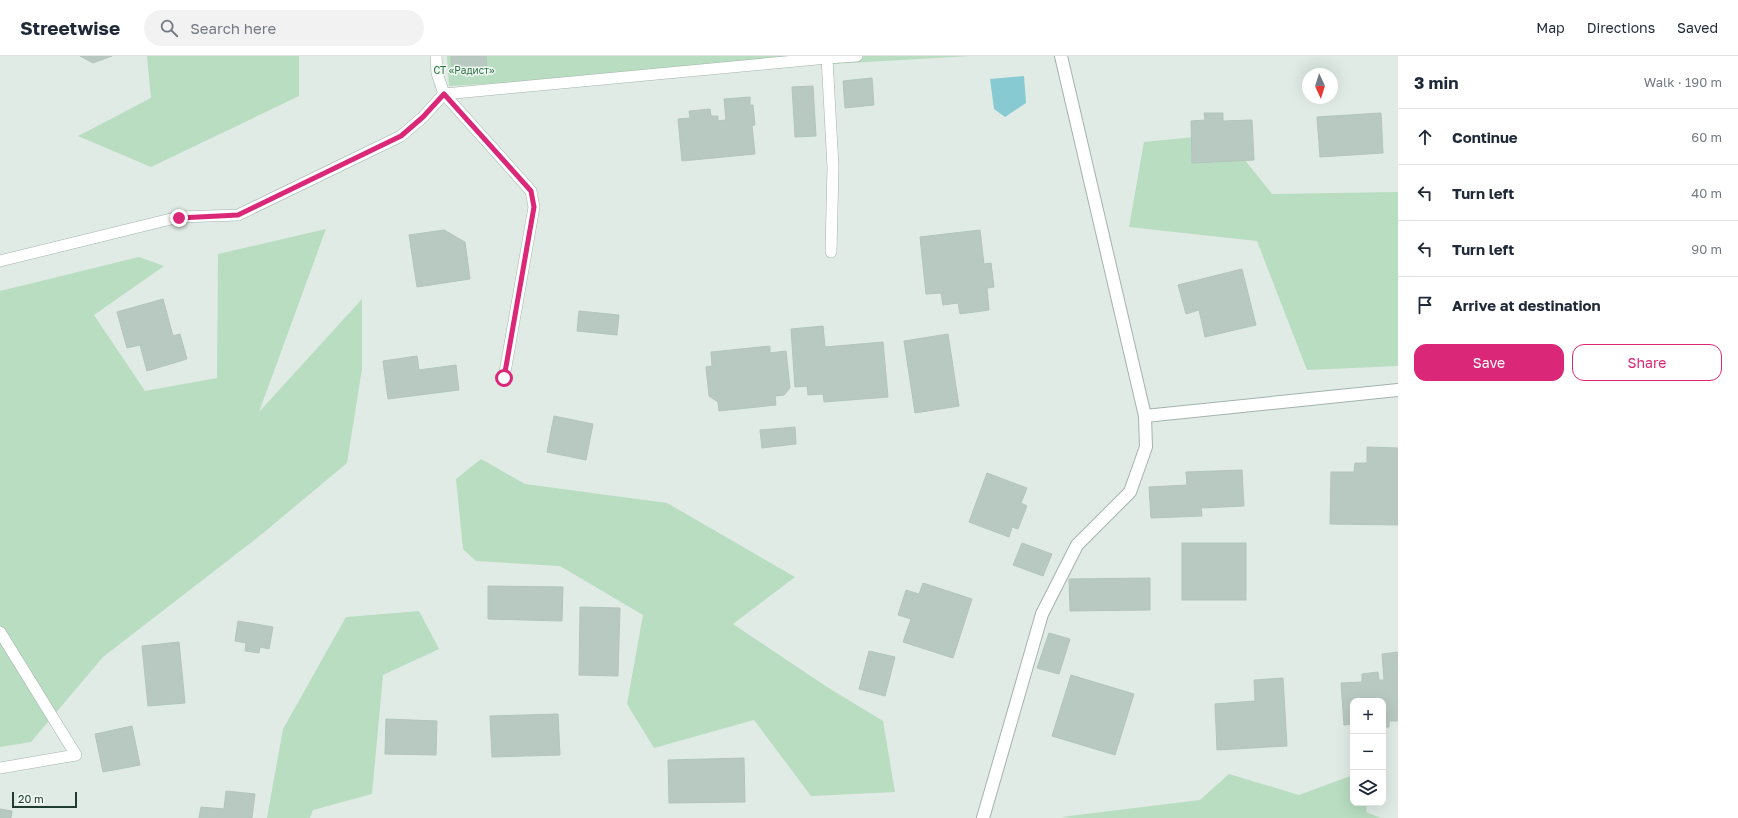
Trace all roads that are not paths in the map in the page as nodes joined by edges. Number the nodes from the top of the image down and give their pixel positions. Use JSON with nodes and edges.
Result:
{"nodes":[{"id":1,"x":436,"y":56,"type":"edge"},
{"id":2,"x":857,"y":56,"type":"edge"},
{"id":3,"x":1061,"y":56,"type":"edge"},
{"id":4,"x":827,"y":58,"type":"junction"},
{"id":5,"x":444,"y":94,"type":"junction"},
{"id":6,"x":831,"y":252,"type":"dead end"},
{"id":7,"x":0,"y":261,"type":"edge"},
{"id":8,"x":504,"y":378,"type":"dead end"},
{"id":9,"x":1398,"y":390,"type":"edge"},
{"id":10,"x":1146,"y":416,"type":"junction"},
{"id":11,"x":0,"y":632,"type":"edge"},
{"id":12,"x":0,"y":768,"type":"edge"},
{"id":13,"x":982,"y":818,"type":"edge"}],
"edges":[{"from":1,"to":5,"type":"lane"},
{"from":2,"to":4,"type":"lane"},
{"from":3,"to":10,"type":"street"},
{"from":4,"to":5,"type":"lane"},
{"from":4,"to":6,"type":"lane"},
{"from":5,"to":7,"type":"lane"},
{"from":5,"to":8,"type":"lane"},
{"from":9,"to":10,"type":"street"},
{"from":10,"to":13,"type":"street"},
{"from":11,"to":12,"type":"lane"}]}
